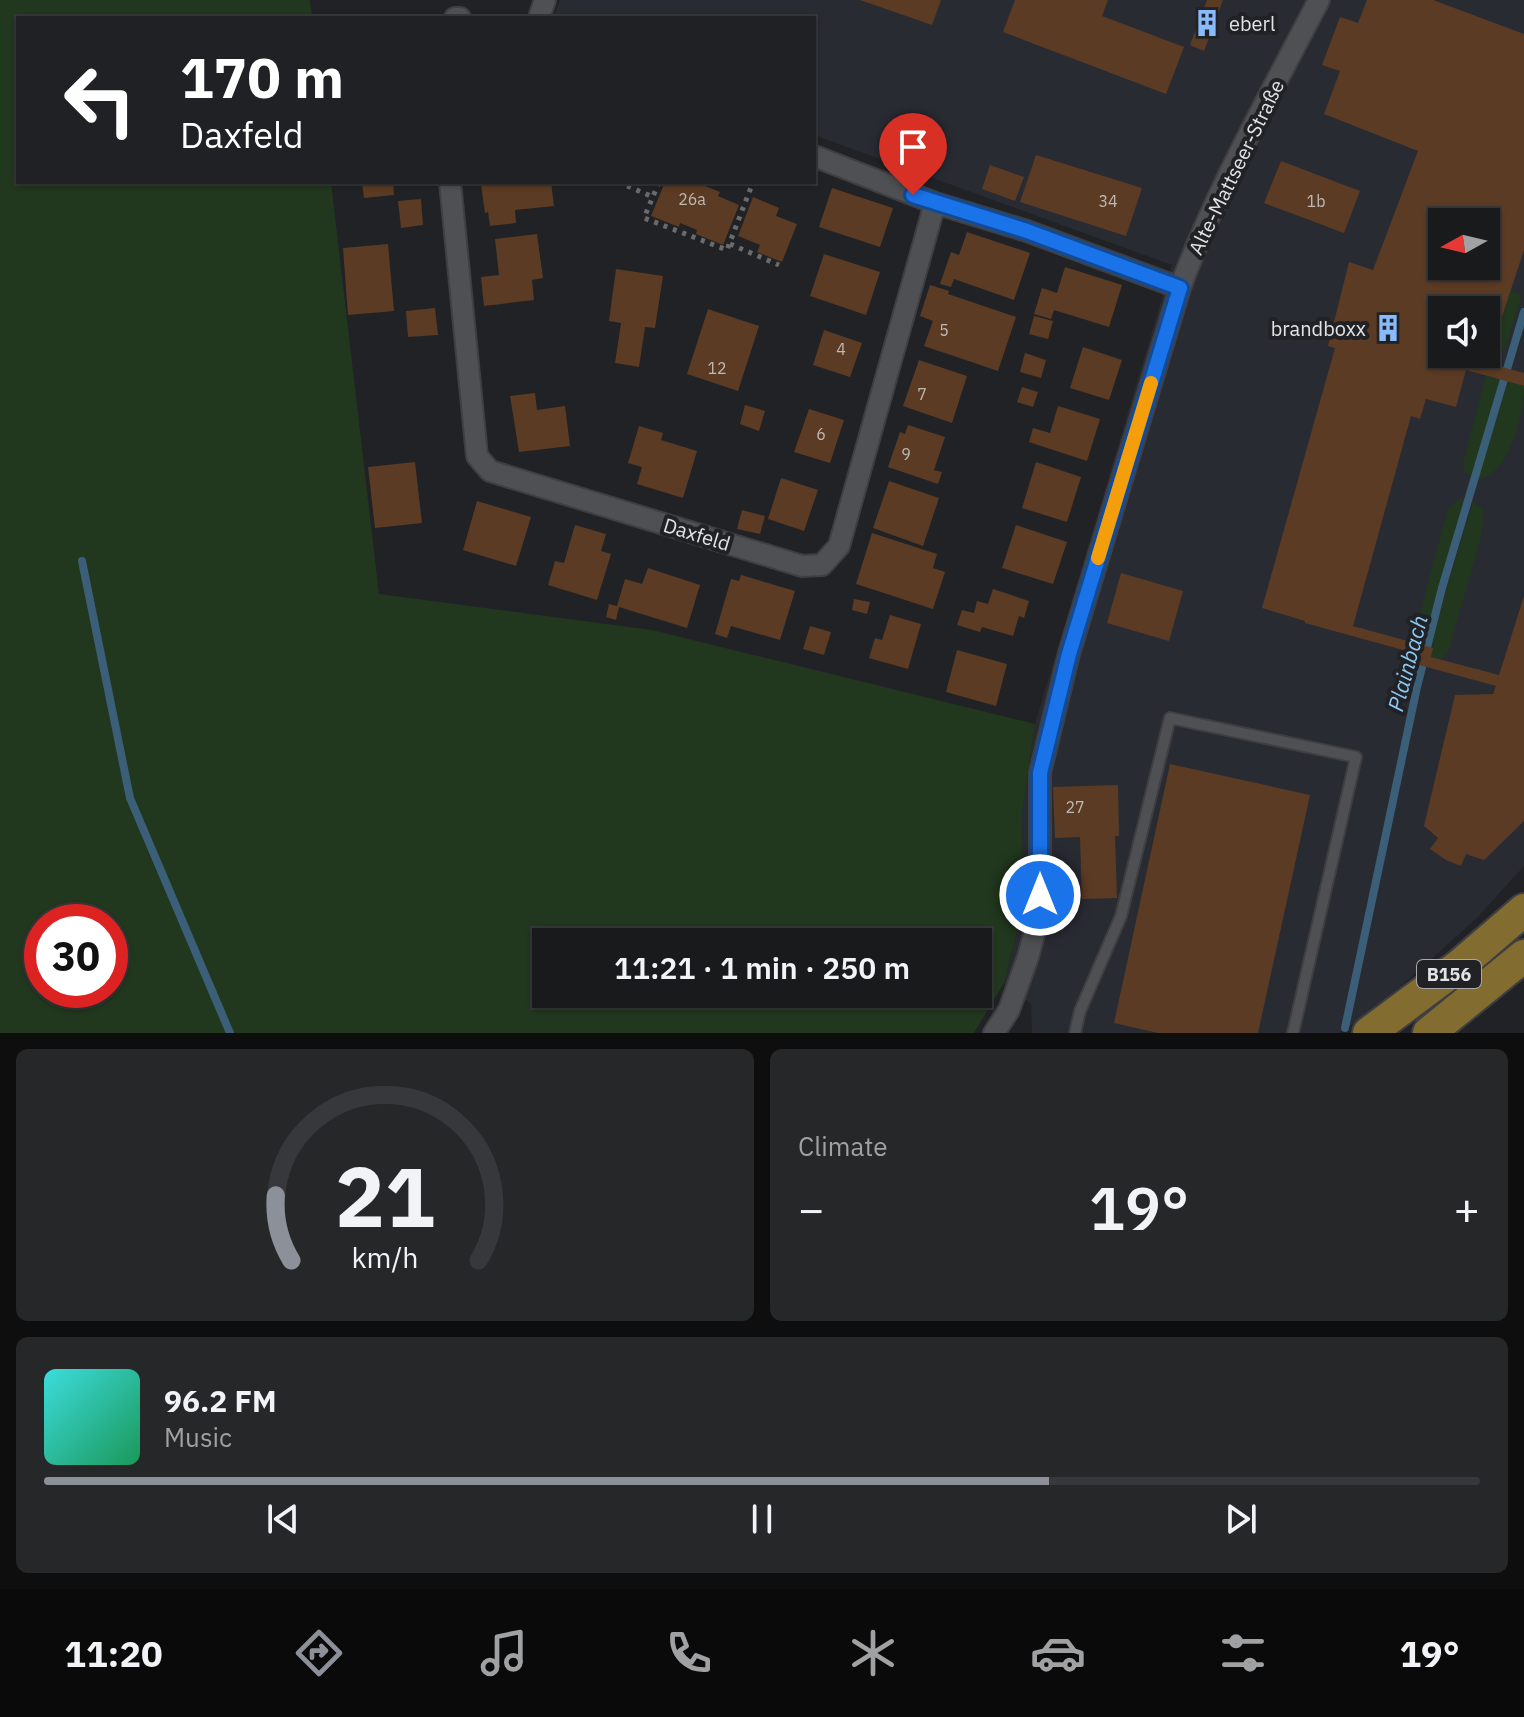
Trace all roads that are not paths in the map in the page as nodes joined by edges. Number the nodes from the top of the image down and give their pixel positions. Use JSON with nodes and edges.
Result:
{"nodes":[{"id":1,"x":1319,"y":0,"type":"edge"},
{"id":2,"x":816,"y":157,"type":"edge"},
{"id":3,"x":450,"y":184,"type":"edge"},
{"id":4,"x":935,"y":203,"type":"junction"},
{"id":5,"x":1180,"y":288,"type":"junction"},
{"id":6,"x":1524,"y":910,"type":"edge"},
{"id":7,"x":1524,"y":956,"type":"edge"},
{"id":8,"x":994,"y":1033,"type":"edge"},
{"id":9,"x":1075,"y":1033,"type":"edge"},
{"id":10,"x":1293,"y":1033,"type":"edge"},
{"id":11,"x":1369,"y":1033,"type":"edge"},
{"id":12,"x":1429,"y":1033,"type":"edge"}],
"edges":[{"from":1,"to":5,"type":"street","name":"Alte-Mattseer-Straße"},
{"from":2,"to":4,"type":"street"},
{"from":3,"to":4,"type":"street","name":"Daxfeld"},
{"from":4,"to":5,"type":"street"},
{"from":5,"to":8,"type":"street","name":"Alte-Mattseer-Straße"},
{"from":6,"to":11,"type":"main road","number":"B156"},
{"from":7,"to":12,"type":"main road","number":"B156"},
{"from":9,"to":10,"type":"lane"}]}
